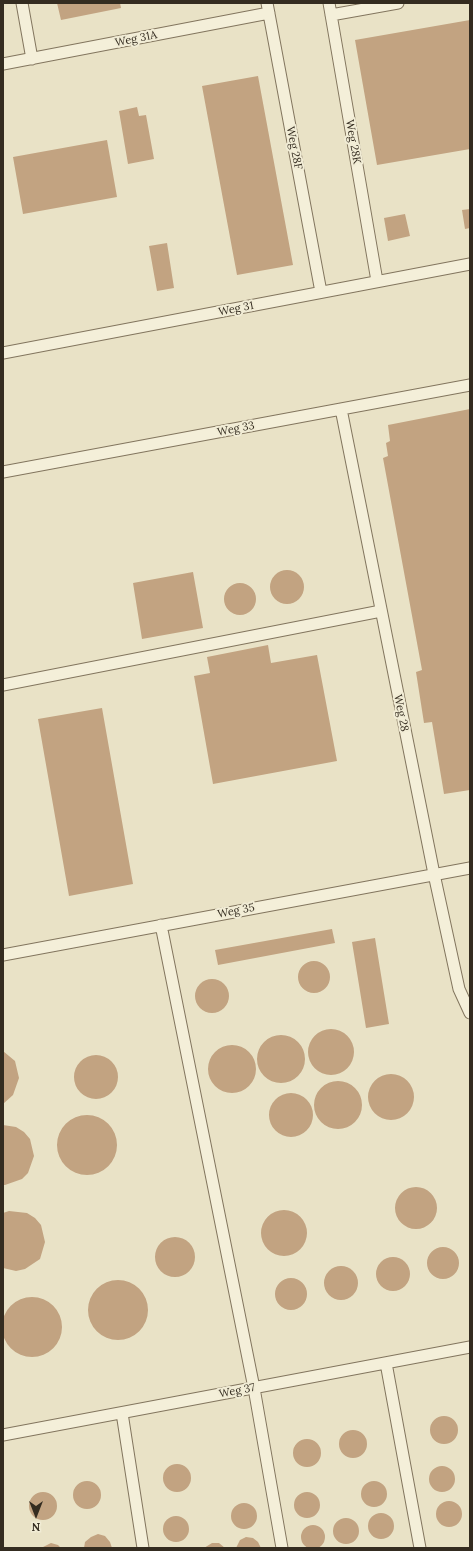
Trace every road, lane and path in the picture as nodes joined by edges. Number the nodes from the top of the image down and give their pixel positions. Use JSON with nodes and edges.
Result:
{"nodes":[{"id":1,"x":22,"y":3,"type":"edge"},
{"id":2,"x":329,"y":3,"type":"edge"},
{"id":3,"x":398,"y":3,"type":"edge"},
{"id":4,"x":268,"y":8,"type":"edge"},
{"id":5,"x":331,"y":14,"type":"junction"},
{"id":6,"x":32,"y":59,"type":"junction"},
{"id":7,"x":3,"y":64,"type":"edge"},
{"id":8,"x":470,"y":264,"type":"edge"},
{"id":9,"x":377,"y":281,"type":"junction"},
{"id":10,"x":321,"y":292,"type":"junction"},
{"id":11,"x":3,"y":353,"type":"edge"},
{"id":12,"x":470,"y":385,"type":"edge"},
{"id":13,"x":341,"y":409,"type":"junction"},
{"id":14,"x":3,"y":472,"type":"edge"},
{"id":15,"x":381,"y":610,"type":"junction"},
{"id":16,"x":3,"y":685,"type":"edge"},
{"id":17,"x":470,"y":868,"type":"edge"},
{"id":18,"x":434,"y":874,"type":"junction"},
{"id":19,"x":161,"y":925,"type":"junction"},
{"id":20,"x":3,"y":955,"type":"edge"},
{"id":21,"x":470,"y":1013,"type":"edge"},
{"id":22,"x":470,"y":1346,"type":"edge"},
{"id":23,"x":386,"y":1362,"type":"junction"},
{"id":24,"x":254,"y":1388,"type":"junction"},
{"id":25,"x":122,"y":1412,"type":"junction"},
{"id":26,"x":3,"y":1435,"type":"edge"},
{"id":27,"x":143,"y":1548,"type":"edge"},
{"id":28,"x":282,"y":1548,"type":"edge"},
{"id":29,"x":420,"y":1548,"type":"edge"}],
"edges":[{"from":1,"to":6,"type":"lane"},
{"from":2,"to":5,"type":"lane","name":"Weg 28K"},
{"from":3,"to":5,"type":"lane"},
{"from":4,"to":6,"type":"lane","name":"Weg 31A"},
{"from":4,"to":10,"type":"lane","name":"Weg 28F"},
{"from":5,"to":9,"type":"lane","name":"Weg 28K"},
{"from":6,"to":7,"type":"lane","name":"Weg 31A"},
{"from":8,"to":9,"type":"lane","name":"Weg 31"},
{"from":9,"to":10,"type":"lane","name":"Weg 31"},
{"from":10,"to":11,"type":"lane","name":"Weg 31"},
{"from":12,"to":13,"type":"lane","name":"Weg 33"},
{"from":13,"to":14,"type":"lane","name":"Weg 33"},
{"from":13,"to":15,"type":"lane","name":"Weg 28"},
{"from":15,"to":16,"type":"lane"},
{"from":15,"to":18,"type":"lane","name":"Weg 28"},
{"from":17,"to":18,"type":"lane","name":"Weg 35"},
{"from":18,"to":19,"type":"lane","name":"Weg 35"},
{"from":18,"to":21,"type":"lane","name":"Weg 28"},
{"from":19,"to":20,"type":"lane","name":"Weg 35"},
{"from":19,"to":24,"type":"lane"},
{"from":22,"to":23,"type":"lane","name":"Weg 37"},
{"from":23,"to":24,"type":"lane","name":"Weg 37"},
{"from":23,"to":29,"type":"lane"},
{"from":24,"to":25,"type":"lane","name":"Weg 37"},
{"from":24,"to":28,"type":"lane"},
{"from":25,"to":26,"type":"lane","name":"Weg 37"},
{"from":25,"to":27,"type":"lane"}]}
